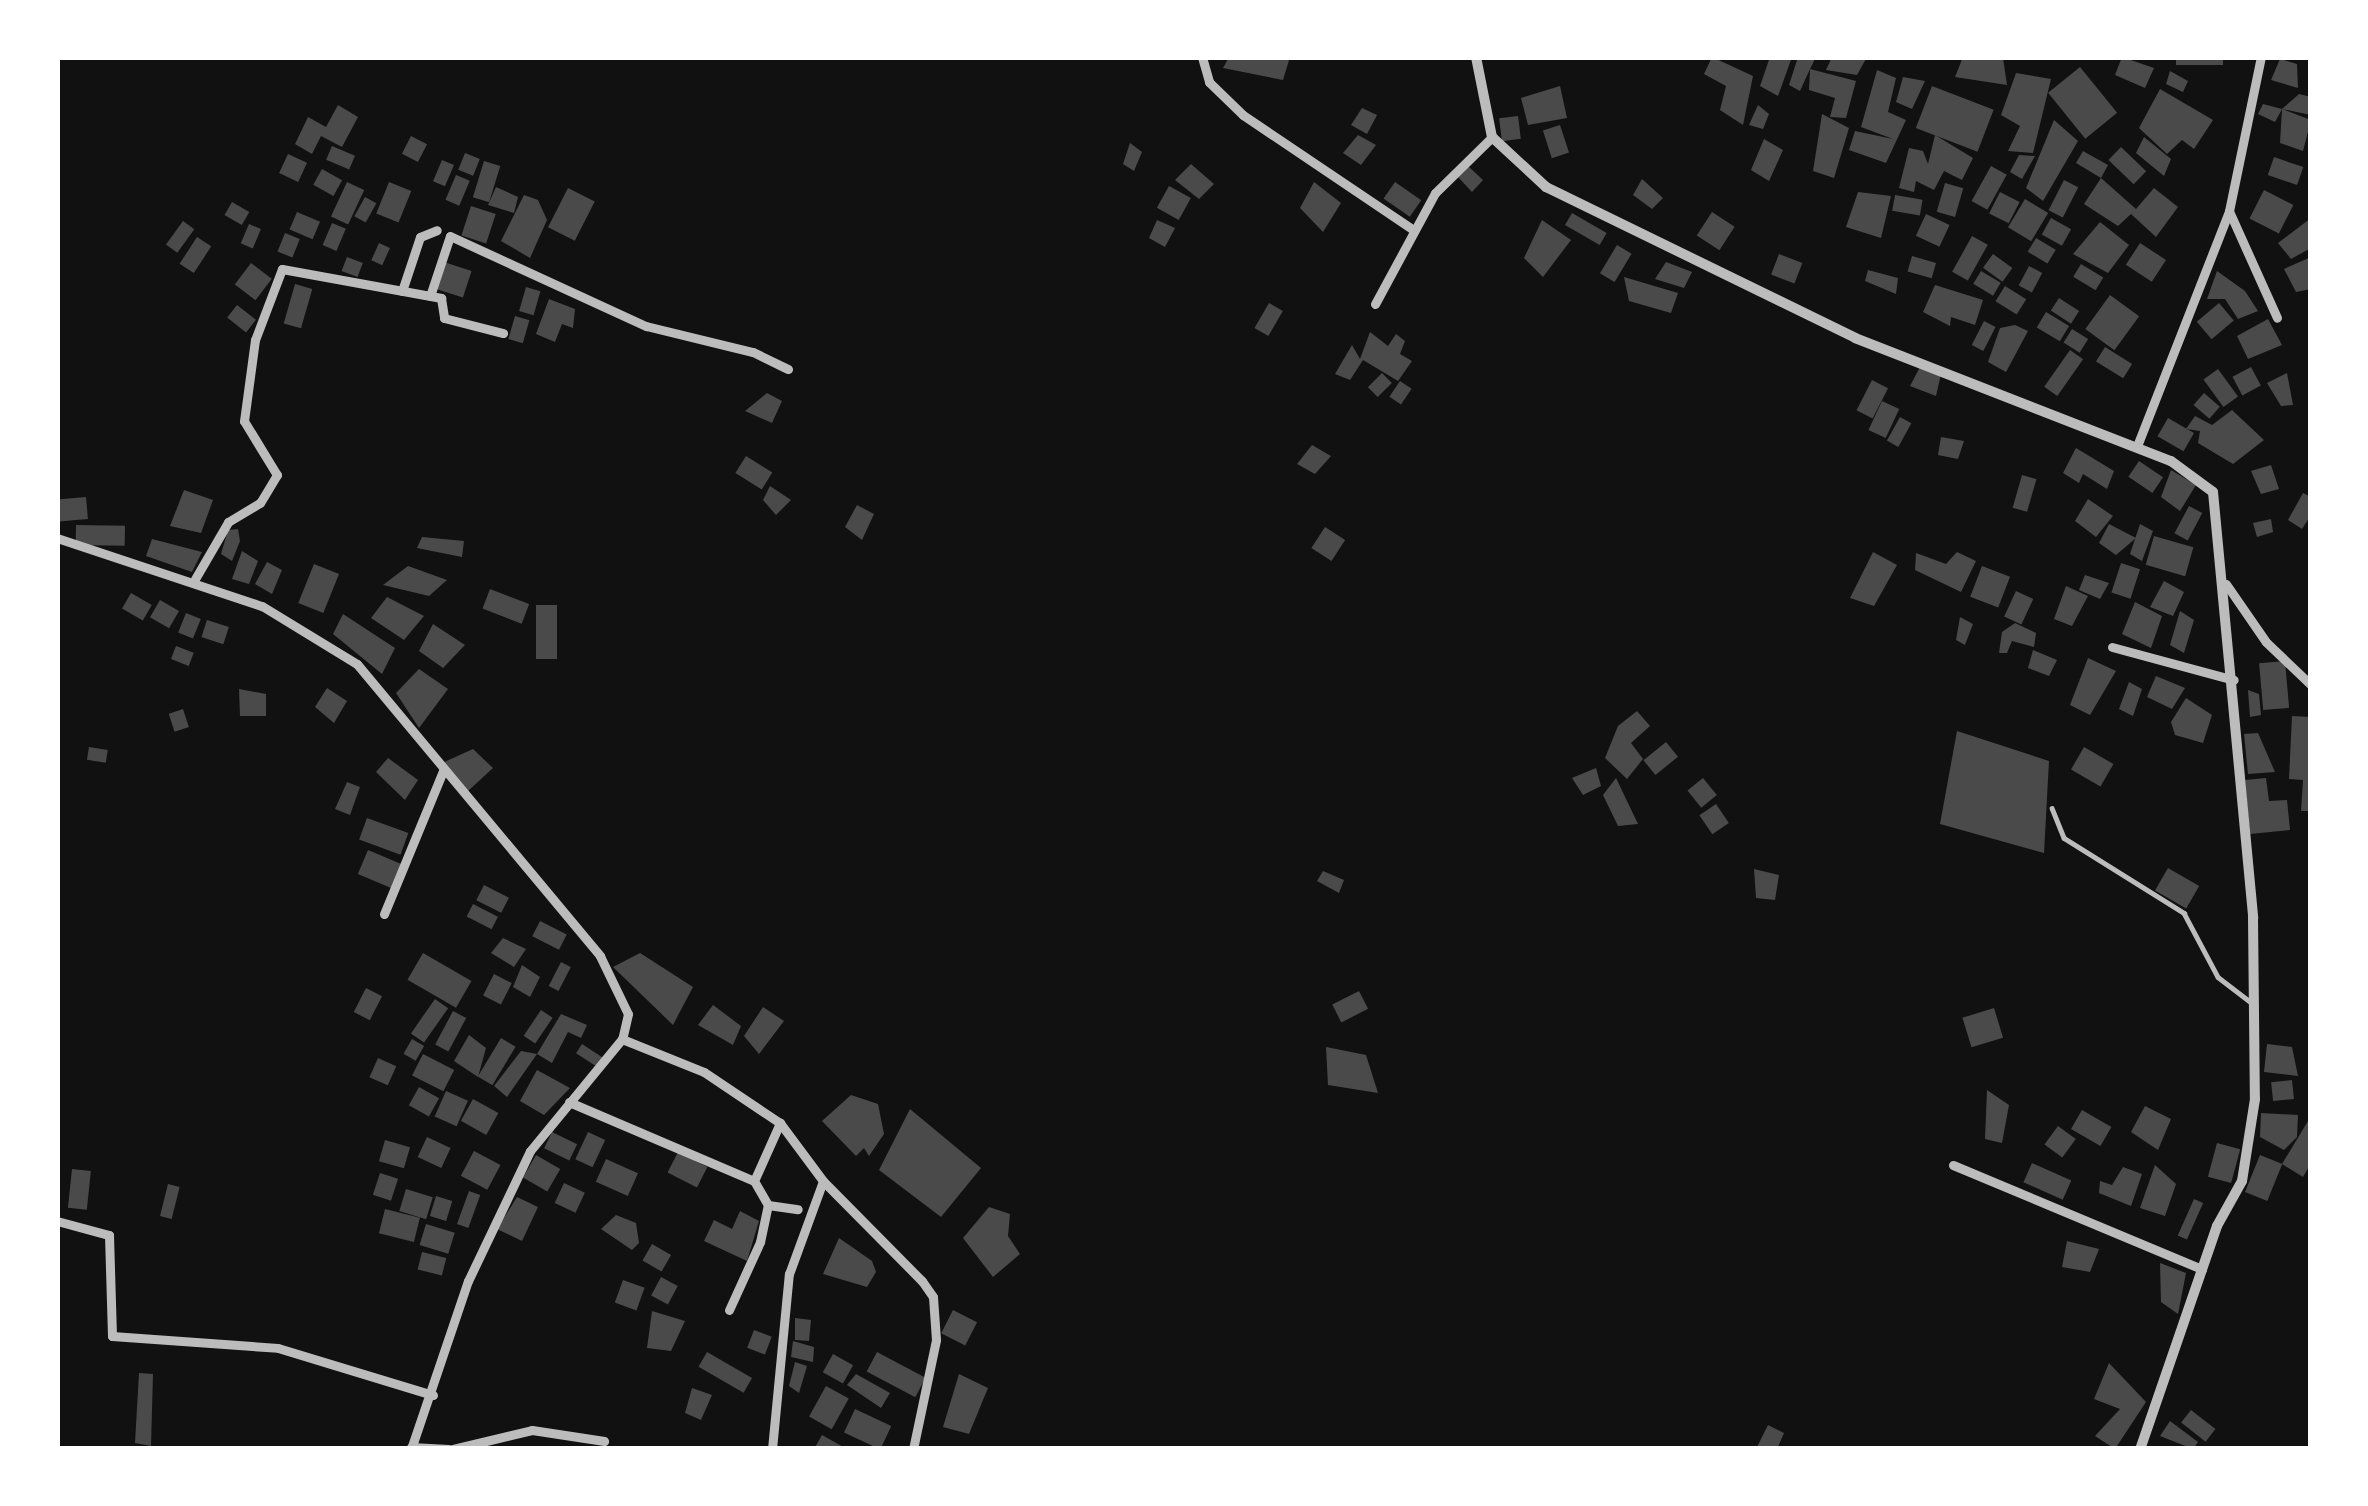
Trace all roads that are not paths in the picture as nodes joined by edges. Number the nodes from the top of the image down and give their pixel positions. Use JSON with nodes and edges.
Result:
{"nodes":[{"id":1,"x":1202,"y":57,"type":"edge"},
{"id":2,"x":1476,"y":57,"type":"edge"},
{"id":3,"x":2261,"y":57,"type":"edge"},
{"id":4,"x":1492,"y":137,"type":"junction"},
{"id":5,"x":2229,"y":211,"type":"junction"},
{"id":6,"x":1412,"y":229,"type":"junction"},
{"id":7,"x":437,"y":230,"type":"dead end"},
{"id":8,"x":402,"y":291,"type":"junction"},
{"id":9,"x":430,"y":296,"type":"junction"},
{"id":10,"x":1375,"y":304,"type":"dead end"},
{"id":11,"x":2277,"y":318,"type":"dead end"},
{"id":12,"x":502,"y":333,"type":"dead end"},
{"id":13,"x":788,"y":370,"type":"dead end"},
{"id":14,"x":2137,"y":446,"type":"junction"},
{"id":15,"x":57,"y":538,"type":"edge"},
{"id":16,"x":196,"y":579,"type":"junction"},
{"id":17,"x":2227,"y":584,"type":"junction"},
{"id":18,"x":2112,"y":646,"type":"dead end"},
{"id":19,"x":2234,"y":680,"type":"junction"},
{"id":20,"x":2311,"y":685,"type":"edge"},
{"id":21,"x":443,"y":772,"type":"junction"},
{"id":22,"x":2052,"y":808,"type":"dead end"},
{"id":23,"x":384,"y":914,"type":"dead end"},
{"id":24,"x":2256,"y":1006,"type":"junction"},
{"id":25,"x":622,"y":1039,"type":"junction"},
{"id":26,"x":569,"y":1102,"type":"junction"},
{"id":27,"x":780,"y":1123,"type":"junction"},
{"id":28,"x":1952,"y":1165,"type":"dead end"},
{"id":29,"x":754,"y":1181,"type":"junction"},
{"id":30,"x":823,"y":1181,"type":"junction"},
{"id":31,"x":768,"y":1204,"type":"junction"},
{"id":32,"x":798,"y":1209,"type":"dead end"},
{"id":33,"x":57,"y":1221,"type":"edge"},
{"id":34,"x":2202,"y":1269,"type":"junction"},
{"id":35,"x":729,"y":1310,"type":"dead end"},
{"id":36,"x":433,"y":1395,"type":"junction"},
{"id":37,"x":604,"y":1441,"type":"dead end"},
{"id":38,"x":411,"y":1448,"type":"edge"},
{"id":39,"x":451,"y":1449,"type":"edge"},
{"id":40,"x":772,"y":1449,"type":"edge"},
{"id":41,"x":913,"y":1449,"type":"edge"},
{"id":42,"x":2140,"y":1449,"type":"edge"}],
"edges":[{"from":1,"to":6,"type":"street"},
{"from":2,"to":4,"type":"street"},
{"from":3,"to":5,"type":"street"},
{"from":4,"to":6,"type":"street"},
{"from":4,"to":14,"type":"street"},
{"from":5,"to":11,"type":"street"},
{"from":5,"to":14,"type":"street"},
{"from":6,"to":10,"type":"street"},
{"from":7,"to":8,"type":"street"},
{"from":8,"to":9,"type":"street"},
{"from":8,"to":16,"type":"street"},
{"from":9,"to":12,"type":"street"},
{"from":9,"to":13,"type":"street"},
{"from":14,"to":17,"type":"street"},
{"from":15,"to":16,"type":"street"},
{"from":16,"to":21,"type":"street"},
{"from":17,"to":19,"type":"street"},
{"from":17,"to":20,"type":"street"},
{"from":18,"to":19,"type":"street"},
{"from":19,"to":24,"type":"street"},
{"from":21,"to":23,"type":"street"},
{"from":21,"to":25,"type":"street"},
{"from":22,"to":24,"type":"lane"},
{"from":24,"to":34,"type":"street"},
{"from":25,"to":26,"type":"street"},
{"from":25,"to":27,"type":"street"},
{"from":26,"to":29,"type":"street"},
{"from":26,"to":36,"type":"street"},
{"from":27,"to":29,"type":"street"},
{"from":27,"to":30,"type":"street"},
{"from":28,"to":34,"type":"street"},
{"from":29,"to":31,"type":"street"},
{"from":30,"to":40,"type":"street"},
{"from":30,"to":41,"type":"street"},
{"from":31,"to":32,"type":"street"},
{"from":31,"to":35,"type":"street"},
{"from":33,"to":36,"type":"street"},
{"from":34,"to":42,"type":"street"},
{"from":36,"to":38,"type":"street"},
{"from":37,"to":39,"type":"street"},
{"from":38,"to":39,"type":"street"}]}
